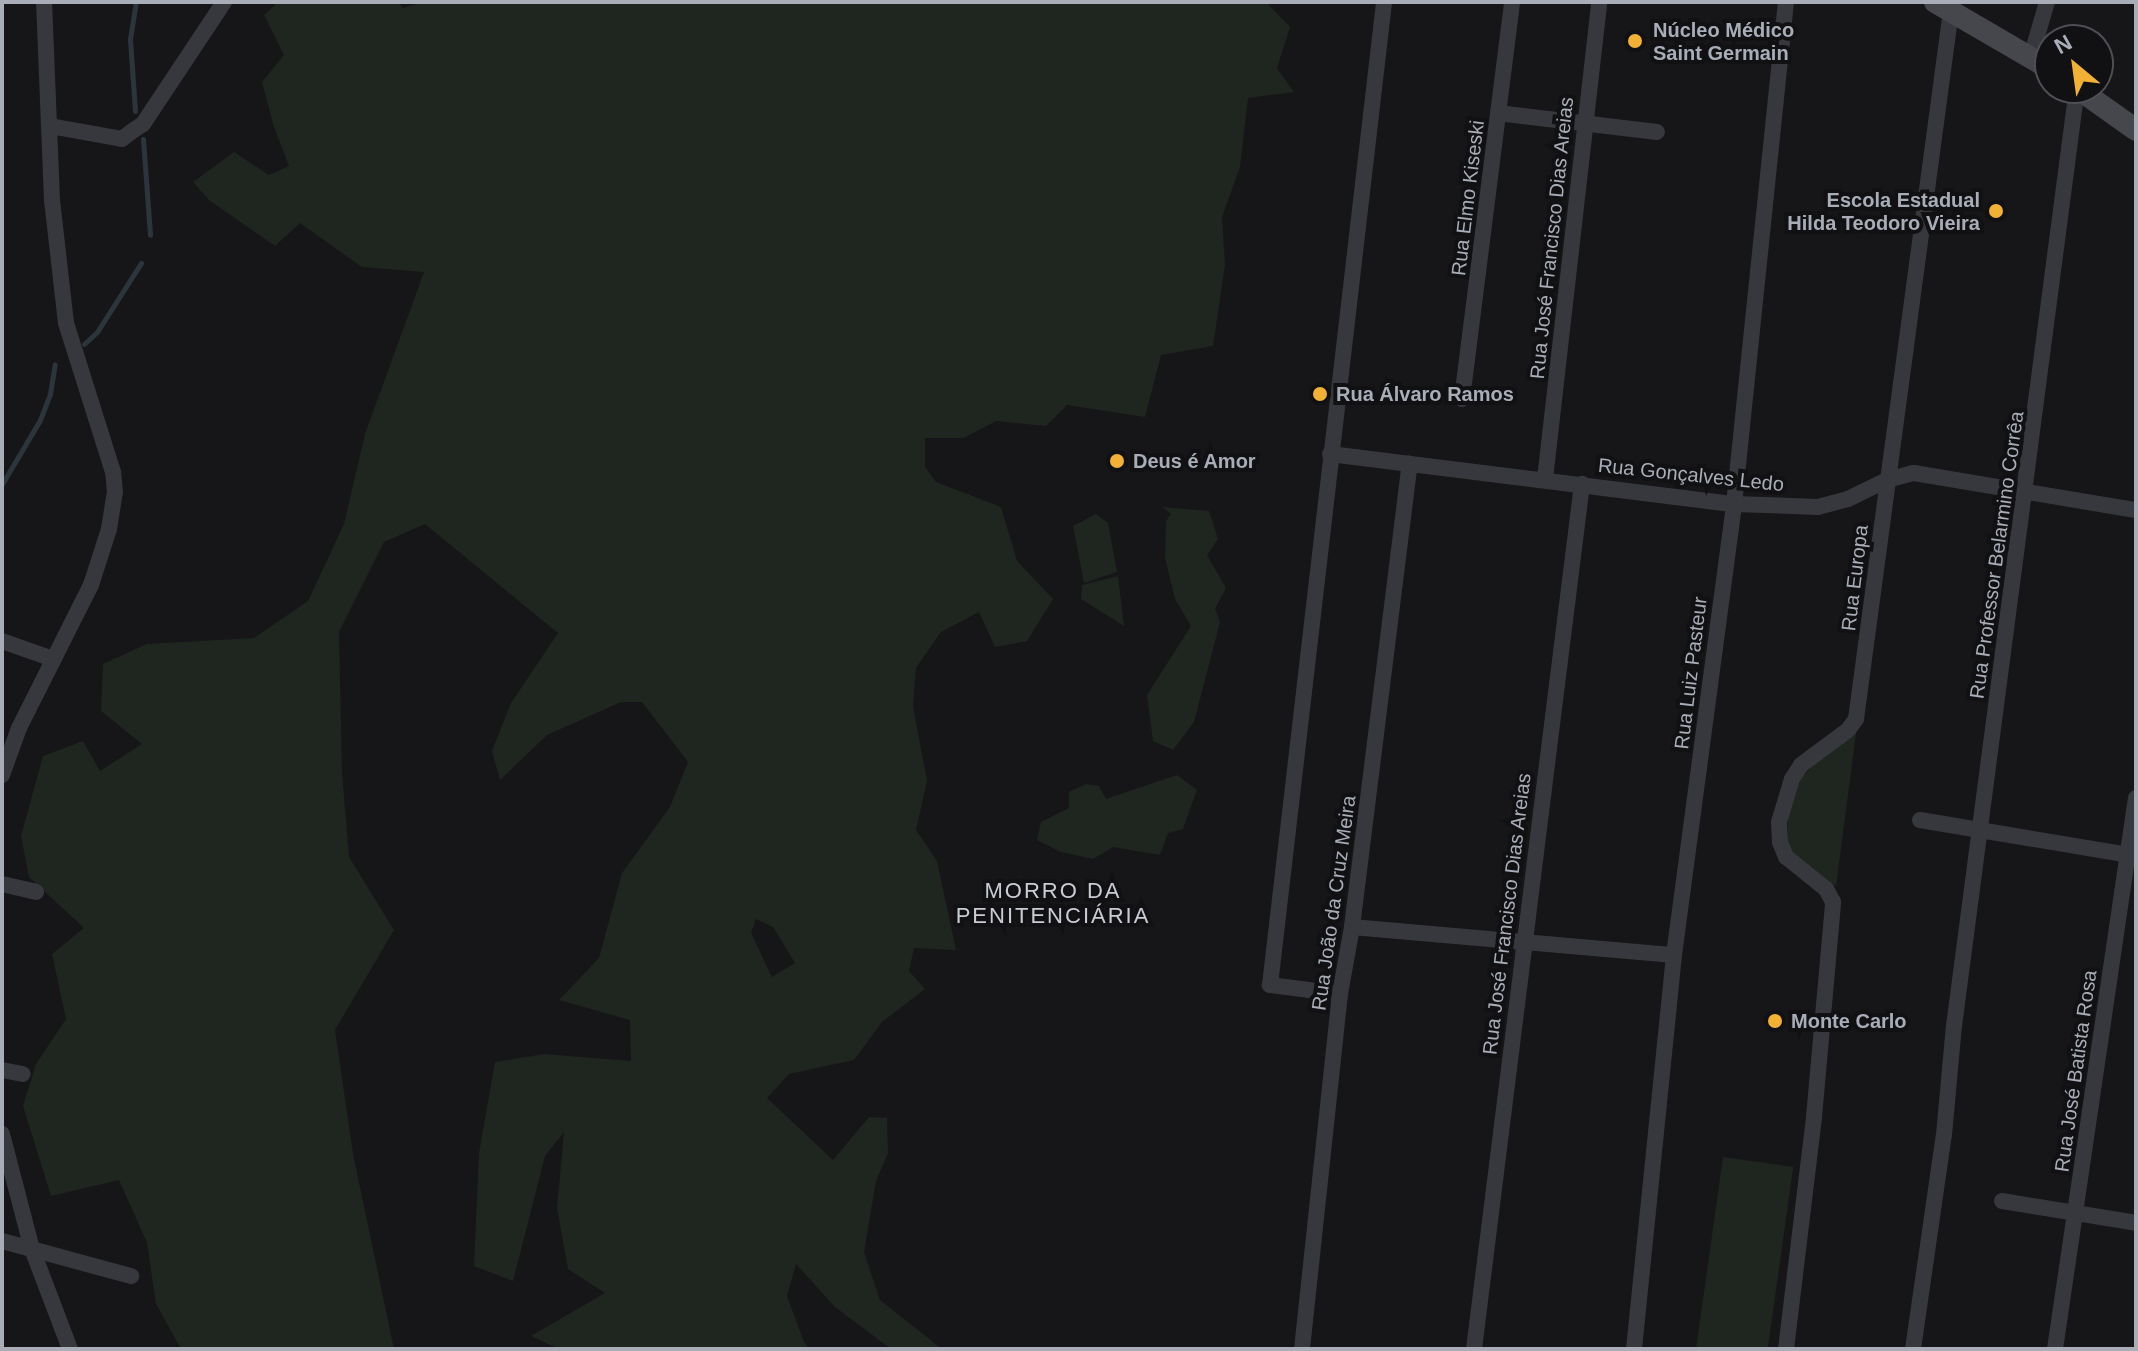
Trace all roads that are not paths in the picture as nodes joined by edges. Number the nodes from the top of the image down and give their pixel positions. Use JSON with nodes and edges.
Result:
{"nodes":[{"id":1,"x":44,"y":2,"type":"edge"},
{"id":2,"x":224,"y":2,"type":"edge"},
{"id":3,"x":1384,"y":2,"type":"edge"},
{"id":4,"x":1512,"y":2,"type":"edge"},
{"id":5,"x":1599,"y":2,"type":"edge"},
{"id":6,"x":1786,"y":2,"type":"edge"},
{"id":7,"x":2047,"y":2,"type":"edge"},
{"id":8,"x":1943,"y":7,"type":"edge"},
{"id":9,"x":2031,"y":57,"type":"junction"},
{"id":10,"x":2034,"y":59,"type":"edge"},
{"id":11,"x":2075,"y":104,"type":"edge"},
{"id":12,"x":2099,"y":104,"type":"edge"},
{"id":13,"x":1498,"y":113,"type":"junction"},
{"id":14,"x":1585,"y":124,"type":"junction"},
{"id":15,"x":50,"y":126,"type":"junction"},
{"id":16,"x":2136,"y":130,"type":"edge"},
{"id":17,"x":1657,"y":132,"type":"dead end"},
{"id":18,"x":1462,"y":399,"type":"dead end"},
{"id":19,"x":1330,"y":454,"type":"junction"},
{"id":20,"x":1410,"y":464,"type":"junction"},
{"id":21,"x":1545,"y":479,"type":"junction"},
{"id":22,"x":1887,"y":480,"type":"junction"},
{"id":23,"x":1582,"y":484,"type":"junction"},
{"id":24,"x":2026,"y":492,"type":"junction"},
{"id":25,"x":1734,"y":504,"type":"junction"},
{"id":26,"x":2136,"y":510,"type":"edge"},
{"id":27,"x":2,"y":641,"type":"edge"},
{"id":28,"x":53,"y":659,"type":"junction"},
{"id":29,"x":2,"y":775,"type":"edge"},
{"id":30,"x":2136,"y":798,"type":"edge"},
{"id":31,"x":1920,"y":820,"type":"dead end"},
{"id":32,"x":1980,"y":830,"type":"junction"},
{"id":33,"x":2132,"y":856,"type":"edge"},
{"id":34,"x":2,"y":884,"type":"edge"},
{"id":35,"x":36,"y":892,"type":"dead end"},
{"id":36,"x":1352,"y":927,"type":"junction"},
{"id":37,"x":1523,"y":943,"type":"junction"},
{"id":38,"x":1674,"y":955,"type":"junction"},
{"id":39,"x":1340,"y":994,"type":"junction"},
{"id":40,"x":2,"y":1070,"type":"edge"},
{"id":41,"x":23,"y":1074,"type":"dead end"},
{"id":42,"x":2,"y":1134,"type":"edge"},
{"id":43,"x":2002,"y":1201,"type":"dead end"},
{"id":44,"x":2075,"y":1213,"type":"junction"},
{"id":45,"x":2136,"y":1223,"type":"edge"},
{"id":46,"x":2,"y":1241,"type":"edge"},
{"id":47,"x":32,"y":1249,"type":"junction"},
{"id":48,"x":131,"y":1276,"type":"dead end"},
{"id":49,"x":70,"y":1349,"type":"edge"},
{"id":50,"x":1302,"y":1349,"type":"edge"},
{"id":51,"x":1474,"y":1349,"type":"edge"},
{"id":52,"x":1634,"y":1349,"type":"edge"},
{"id":53,"x":1786,"y":1349,"type":"edge"},
{"id":54,"x":1913,"y":1349,"type":"edge"},
{"id":55,"x":2055,"y":1349,"type":"edge"}],
"edges":[{"from":1,"to":15,"type":"street"},
{"from":2,"to":15,"type":"street"},
{"from":3,"to":19,"type":"street"},
{"from":4,"to":13,"type":"street","name":"Rua Elmo Kiseski"},
{"from":5,"to":14,"type":"street","name":"Rua José Francisco Dias Areias"},
{"from":6,"to":25,"type":"street","name":"Rua Luiz Pasteur"},
{"from":7,"to":9,"type":"street"},
{"from":8,"to":9,"type":"main road"},
{"from":8,"to":22,"type":"street","name":"Rua Europa"},
{"from":9,"to":10,"type":"main road"},
{"from":11,"to":24,"type":"street","name":"Rua Professor Belarmino Corrêa"},
{"from":12,"to":16,"type":"main road"},
{"from":13,"to":14,"type":"street"},
{"from":13,"to":18,"type":"street","name":"Rua Elmo Kiseski"},
{"from":14,"to":17,"type":"street"},
{"from":14,"to":21,"type":"street","name":"Rua José Francisco Dias Areias"},
{"from":15,"to":28,"type":"street"},
{"from":19,"to":20,"type":"street","name":"Rua Gonçalves Ledo"},
{"from":19,"to":39,"type":"street"},
{"from":20,"to":21,"type":"street","name":"Rua Gonçalves Ledo"},
{"from":20,"to":36,"type":"street","name":"Rua João da Cruz Meira"},
{"from":21,"to":23,"type":"street","name":"Rua Gonçalves Ledo"},
{"from":22,"to":24,"type":"street","name":"Rua Gonçalves Ledo"},
{"from":22,"to":25,"type":"street","name":"Rua Gonçalves Ledo"},
{"from":22,"to":53,"type":"street","name":"Rua Europa"},
{"from":23,"to":25,"type":"street","name":"Rua Gonçalves Ledo"},
{"from":23,"to":37,"type":"street","name":"Rua José Francisco Dias Areias"},
{"from":24,"to":26,"type":"street","name":"Rua Gonçalves Ledo"},
{"from":24,"to":32,"type":"street","name":"Rua Professor Belarmino Corrêa"},
{"from":25,"to":38,"type":"street","name":"Rua Luiz Pasteur"},
{"from":27,"to":28,"type":"street"},
{"from":28,"to":29,"type":"street"},
{"from":30,"to":33,"type":"street","name":"Rua José Batista Rosa"},
{"from":31,"to":32,"type":"street"},
{"from":32,"to":33,"type":"street"},
{"from":32,"to":54,"type":"street","name":"Rua Professor Belarmino Corrêa"},
{"from":33,"to":44,"type":"street","name":"Rua José Batista Rosa"},
{"from":34,"to":35,"type":"street"},
{"from":36,"to":37,"type":"street"},
{"from":36,"to":39,"type":"street","name":"Rua João da Cruz Meira"},
{"from":37,"to":38,"type":"street"},
{"from":37,"to":51,"type":"street","name":"Rua José Francisco Dias Areias"},
{"from":38,"to":52,"type":"street","name":"Rua Luiz Pasteur"},
{"from":39,"to":50,"type":"street","name":"Rua João da Cruz Meira"},
{"from":40,"to":41,"type":"street"},
{"from":42,"to":47,"type":"street"},
{"from":43,"to":44,"type":"street"},
{"from":44,"to":45,"type":"street"},
{"from":44,"to":55,"type":"street","name":"Rua José Batista Rosa"},
{"from":46,"to":47,"type":"street"},
{"from":47,"to":48,"type":"street"},
{"from":47,"to":49,"type":"street"}]}
